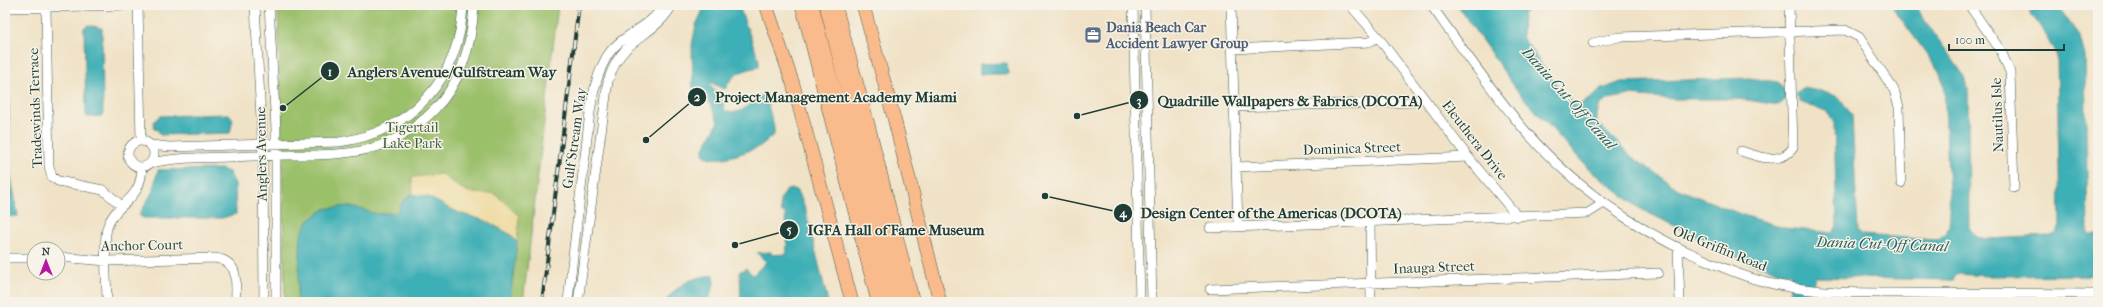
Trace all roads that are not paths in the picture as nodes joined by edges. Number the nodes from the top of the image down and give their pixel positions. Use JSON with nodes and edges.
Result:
{"nodes":[{"id":1,"x":129,"y":5,"type":"edge"},
{"id":2,"x":138,"y":5,"type":"edge"},
{"id":3,"x":254,"y":5,"type":"edge"},
{"id":4,"x":269,"y":5,"type":"edge"},
{"id":5,"x":463,"y":5,"type":"edge"},
{"id":6,"x":474,"y":5,"type":"edge"},
{"id":7,"x":663,"y":5,"type":"edge"},
{"id":8,"x":672,"y":5,"type":"edge"},
{"id":9,"x":766,"y":5,"type":"edge"},
{"id":10,"x":802,"y":5,"type":"edge"},
{"id":11,"x":812,"y":5,"type":"edge"},
{"id":12,"x":826,"y":5,"type":"edge"},
{"id":13,"x":835,"y":5,"type":"edge"},
{"id":14,"x":862,"y":5,"type":"edge"},
{"id":15,"x":1133,"y":5,"type":"edge"},
{"id":16,"x":1146,"y":5,"type":"edge"},
{"id":17,"x":1231,"y":5,"type":"edge"},
{"id":18,"x":1350,"y":5,"type":"edge"},
{"id":19,"x":1431,"y":5,"type":"edge"},
{"id":20,"x":1789,"y":5,"type":"edge"},
{"id":21,"x":1969,"y":5,"type":"edge"},
{"id":22,"x":27,"y":6,"type":"edge"},
{"id":23,"x":46,"y":7,"type":"junction"},
{"id":24,"x":5,"y":8,"type":"edge"},
{"id":25,"x":1790,"y":33,"type":"junction"},
{"id":26,"x":1378,"y":37,"type":"junction"},
{"id":27,"x":1593,"y":43,"type":"dead end"},
{"id":28,"x":1233,"y":49,"type":"junction"},
{"id":29,"x":1422,"y":96,"type":"junction"},
{"id":30,"x":1234,"y":107,"type":"junction"},
{"id":31,"x":141,"y":140,"type":"junction"},
{"id":32,"x":276,"y":143,"type":"junction"},
{"id":33,"x":151,"y":145,"type":"junction"},
{"id":34,"x":262,"y":145,"type":"junction"},
{"id":35,"x":202,"y":146,"type":"junction"},
{"id":36,"x":176,"y":147,"type":"junction"},
{"id":37,"x":1741,"y":152,"type":"dead end"},
{"id":38,"x":276,"y":155,"type":"junction"},
{"id":39,"x":263,"y":156,"type":"junction"},
{"id":40,"x":1468,"y":157,"type":"junction"},
{"id":41,"x":202,"y":158,"type":"junction"},
{"id":42,"x":176,"y":160,"type":"junction"},
{"id":43,"x":146,"y":165,"type":"junction"},
{"id":44,"x":1236,"y":167,"type":"junction"},
{"id":45,"x":1901,"y":183,"type":"dead end"},
{"id":46,"x":2014,"y":188,"type":"dead end"},
{"id":47,"x":1604,"y":202,"type":"junction"},
{"id":48,"x":122,"y":206,"type":"junction"},
{"id":49,"x":1518,"y":217,"type":"junction"},
{"id":50,"x":1370,"y":222,"type":"junction"},
{"id":51,"x":1238,"y":227,"type":"junction"},
{"id":52,"x":1210,"y":228,"type":"dead end"},
{"id":53,"x":1678,"y":248,"type":"junction"},
{"id":54,"x":5,"y":258,"type":"edge"},
{"id":55,"x":26,"y":258,"type":"edge"},
{"id":56,"x":66,"y":258,"type":"edge"},
{"id":57,"x":107,"y":261,"type":"junction"},
{"id":58,"x":1658,"y":273,"type":"dead end"},
{"id":59,"x":1371,"y":283,"type":"junction"},
{"id":60,"x":1210,"y":289,"type":"dead end"},
{"id":61,"x":2098,"y":294,"type":"edge"},
{"id":62,"x":107,"y":302,"type":"edge"},
{"id":63,"x":236,"y":302,"type":"edge"},
{"id":64,"x":264,"y":302,"type":"edge"},
{"id":65,"x":276,"y":302,"type":"edge"},
{"id":66,"x":568,"y":302,"type":"edge"},
{"id":67,"x":578,"y":302,"type":"edge"},
{"id":68,"x":852,"y":302,"type":"edge"},
{"id":69,"x":878,"y":302,"type":"edge"},
{"id":70,"x":888,"y":302,"type":"edge"},
{"id":71,"x":900,"y":302,"type":"edge"},
{"id":72,"x":913,"y":302,"type":"edge"},
{"id":73,"x":940,"y":302,"type":"edge"},
{"id":74,"x":1140,"y":302,"type":"edge"},
{"id":75,"x":1152,"y":302,"type":"edge"},
{"id":76,"x":1371,"y":302,"type":"edge"},
{"id":77,"x":1680,"y":302,"type":"edge"}],
"edges":[{"from":1,"to":23,"type":"street"},
{"from":2,"to":31,"type":"street"},
{"from":3,"to":34,"type":"street","name":"Anglers Avenue"},
{"from":4,"to":32,"type":"street","name":"Anglers Avenue"},
{"from":5,"to":32,"type":"street"},
{"from":6,"to":38,"type":"street"},
{"from":7,"to":66,"type":"street","name":"Gulf Stream Way"},
{"from":8,"to":67,"type":"street","name":"Gulf Stream Way"},
{"from":9,"to":68,"type":"highway"},
{"from":10,"to":69,"type":"highway"},
{"from":11,"to":70,"type":"highway"},
{"from":12,"to":71,"type":"highway"},
{"from":13,"to":72,"type":"highway"},
{"from":14,"to":73,"type":"highway"},
{"from":15,"to":74,"type":"street"},
{"from":16,"to":75,"type":"street"},
{"from":17,"to":28,"type":"street"},
{"from":18,"to":26,"type":"street","name":"Eleuthera Drive"},
{"from":19,"to":47,"type":"street","name":"Old Griffin Road"},
{"from":20,"to":25,"type":"street"},
{"from":21,"to":46,"type":"street","name":"Nautilus Isle"},
{"from":22,"to":23,"type":"street"},
{"from":22,"to":24,"type":"street"},
{"from":23,"to":48,"type":"street","name":"Tradewinds Terrace"},
{"from":25,"to":27,"type":"street"},
{"from":25,"to":37,"type":"street"},
{"from":25,"to":45,"type":"street"},
{"from":26,"to":28,"type":"street"},
{"from":26,"to":29,"type":"street","name":"Eleuthera Drive"},
{"from":28,"to":30,"type":"street"},
{"from":29,"to":30,"type":"street"},
{"from":29,"to":40,"type":"street","name":"Eleuthera Drive"},
{"from":30,"to":44,"type":"street"},
{"from":31,"to":33,"type":"street"},
{"from":31,"to":43,"type":"street"},
{"from":32,"to":34,"type":"street"},
{"from":32,"to":38,"type":"street","name":"Anglers Avenue"},
{"from":33,"to":36,"type":"street"},
{"from":33,"to":43,"type":"street"},
{"from":34,"to":35,"type":"street"},
{"from":34,"to":39,"type":"street","name":"Anglers Avenue"},
{"from":35,"to":36,"type":"street"},
{"from":35,"to":41,"type":"street"},
{"from":36,"to":42,"type":"street"},
{"from":38,"to":39,"type":"street"},
{"from":38,"to":65,"type":"street","name":"Anglers Avenue"},
{"from":39,"to":41,"type":"street"},
{"from":39,"to":64,"type":"street","name":"Anglers Avenue"},
{"from":40,"to":44,"type":"street","name":"Dominica Street"},
{"from":40,"to":49,"type":"street","name":"Eleuthera Drive"},
{"from":41,"to":42,"type":"street"},
{"from":42,"to":43,"type":"street"},
{"from":43,"to":48,"type":"street"},
{"from":44,"to":51,"type":"street"},
{"from":47,"to":49,"type":"street"},
{"from":47,"to":53,"type":"street","name":"Old Griffin Road"},
{"from":48,"to":57,"type":"street"},
{"from":49,"to":50,"type":"street"},
{"from":50,"to":51,"type":"street"},
{"from":50,"to":59,"type":"street"},
{"from":51,"to":52,"type":"street"},
{"from":53,"to":61,"type":"street","name":"Old Griffin Road"},
{"from":53,"to":77,"type":"street"},
{"from":54,"to":55,"type":"street"},
{"from":56,"to":57,"type":"street","name":"Anchor Court"},
{"from":57,"to":62,"type":"street"},
{"from":57,"to":63,"type":"street","name":"Anchor Court"},
{"from":58,"to":59,"type":"street","name":"Inauga Street"},
{"from":59,"to":60,"type":"street","name":"Inauga Street"},
{"from":59,"to":76,"type":"street"}]}
